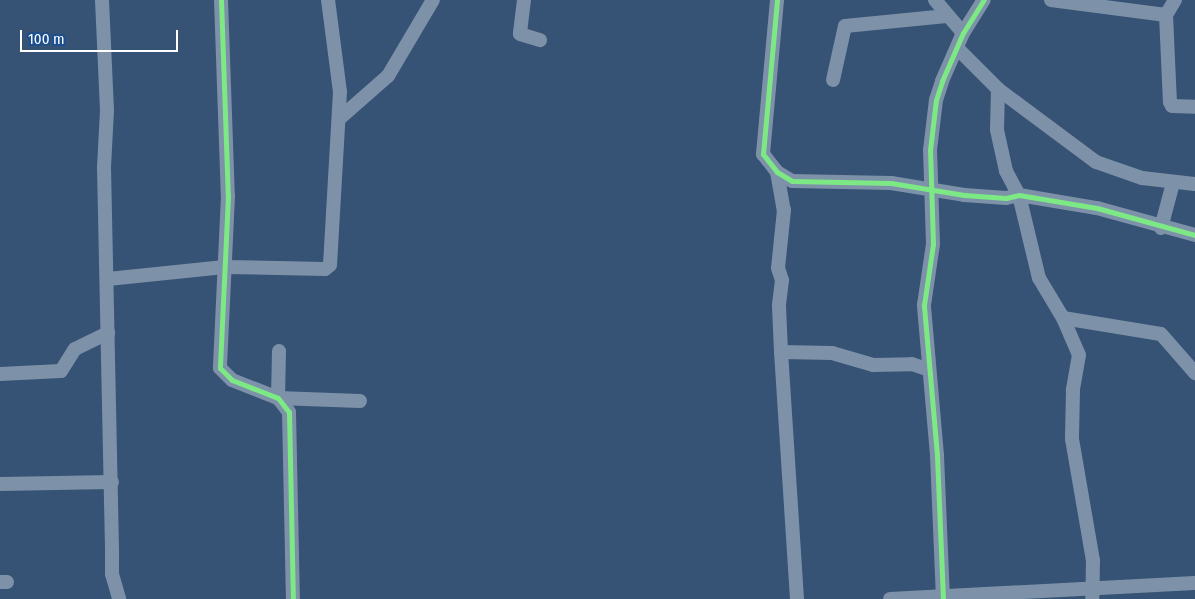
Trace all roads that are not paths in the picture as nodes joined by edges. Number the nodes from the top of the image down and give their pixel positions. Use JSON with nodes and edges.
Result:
{"nodes":[{"id":1,"x":102,"y":0,"type":"edge"},
{"id":2,"x":221,"y":0,"type":"edge"},
{"id":3,"x":328,"y":0,"type":"edge"},
{"id":4,"x":433,"y":0,"type":"edge"},
{"id":5,"x":524,"y":0,"type":"edge"},
{"id":6,"x":777,"y":0,"type":"edge"},
{"id":7,"x":935,"y":0,"type":"edge"},
{"id":8,"x":984,"y":0,"type":"edge"},
{"id":9,"x":1051,"y":0,"type":"edge"},
{"id":10,"x":1175,"y":0,"type":"edge"},
{"id":11,"x":1166,"y":15,"type":"junction"},
{"id":12,"x":947,"y":16,"type":"junction"},
{"id":13,"x":963,"y":33,"type":"junction"},
{"id":14,"x":540,"y":40,"type":"dead end"},
{"id":15,"x":957,"y":48,"type":"junction"},
{"id":16,"x":833,"y":80,"type":"dead end"},
{"id":17,"x":998,"y":90,"type":"junction"},
{"id":18,"x":1195,"y":107,"type":"edge"},
{"id":19,"x":340,"y":118,"type":"junction"},
{"id":20,"x":777,"y":172,"type":"junction"},
{"id":21,"x":1173,"y":183,"type":"junction"},
{"id":22,"x":1195,"y":184,"type":"edge"},
{"id":23,"x":929,"y":188,"type":"junction"},
{"id":24,"x":1019,"y":195,"type":"junction"},
{"id":25,"x":1161,"y":228,"type":"junction"},
{"id":26,"x":1195,"y":235,"type":"edge"},
{"id":27,"x":224,"y":267,"type":"junction"},
{"id":28,"x":108,"y":279,"type":"junction"},
{"id":29,"x":1063,"y":318,"type":"junction"},
{"id":30,"x":108,"y":333,"type":"junction"},
{"id":31,"x":279,"y":351,"type":"dead end"},
{"id":32,"x":781,"y":352,"type":"junction"},
{"id":33,"x":929,"y":370,"type":"junction"},
{"id":34,"x":1195,"y":373,"type":"edge"},
{"id":35,"x":0,"y":374,"type":"edge"},
{"id":36,"x":278,"y":398,"type":"junction"},
{"id":37,"x":360,"y":401,"type":"dead end"},
{"id":38,"x":112,"y":482,"type":"junction"},
{"id":39,"x":0,"y":484,"type":"edge"},
{"id":40,"x":1195,"y":584,"type":"edge"},
{"id":41,"x":1093,"y":595,"type":"edge"},
{"id":42,"x":943,"y":597,"type":"edge"},
{"id":43,"x":119,"y":599,"type":"edge"},
{"id":44,"x":293,"y":599,"type":"edge"},
{"id":45,"x":797,"y":599,"type":"edge"},
{"id":46,"x":890,"y":599,"type":"edge"}],
"edges":[{"from":1,"to":28,"type":"street"},
{"from":2,"to":27,"type":"street"},
{"from":3,"to":19,"type":"street"},
{"from":4,"to":19,"type":"street"},
{"from":5,"to":14,"type":"street"},
{"from":6,"to":20,"type":"street"},
{"from":7,"to":12,"type":"street"},
{"from":8,"to":13,"type":"street"},
{"from":9,"to":11,"type":"street"},
{"from":10,"to":11,"type":"street"},
{"from":11,"to":18,"type":"street"},
{"from":12,"to":13,"type":"street"},
{"from":12,"to":16,"type":"street"},
{"from":13,"to":15,"type":"street"},
{"from":15,"to":17,"type":"street"},
{"from":15,"to":23,"type":"street"},
{"from":17,"to":21,"type":"street"},
{"from":17,"to":24,"type":"street"},
{"from":19,"to":27,"type":"street"},
{"from":20,"to":23,"type":"street"},
{"from":20,"to":32,"type":"street"},
{"from":21,"to":22,"type":"street"},
{"from":21,"to":25,"type":"street"},
{"from":23,"to":24,"type":"street"},
{"from":23,"to":33,"type":"street"},
{"from":24,"to":25,"type":"street"},
{"from":24,"to":29,"type":"street"},
{"from":25,"to":26,"type":"street"},
{"from":27,"to":28,"type":"street"},
{"from":27,"to":36,"type":"street"},
{"from":28,"to":30,"type":"street"},
{"from":29,"to":34,"type":"street"},
{"from":29,"to":41,"type":"street"},
{"from":30,"to":35,"type":"street"},
{"from":30,"to":38,"type":"street"},
{"from":31,"to":36,"type":"street"},
{"from":32,"to":33,"type":"street"},
{"from":32,"to":45,"type":"street"},
{"from":33,"to":42,"type":"street"},
{"from":36,"to":37,"type":"street"},
{"from":36,"to":44,"type":"street"},
{"from":38,"to":39,"type":"street"},
{"from":38,"to":43,"type":"street"},
{"from":40,"to":41,"type":"street"},
{"from":41,"to":42,"type":"street"},
{"from":42,"to":46,"type":"street"}]}
